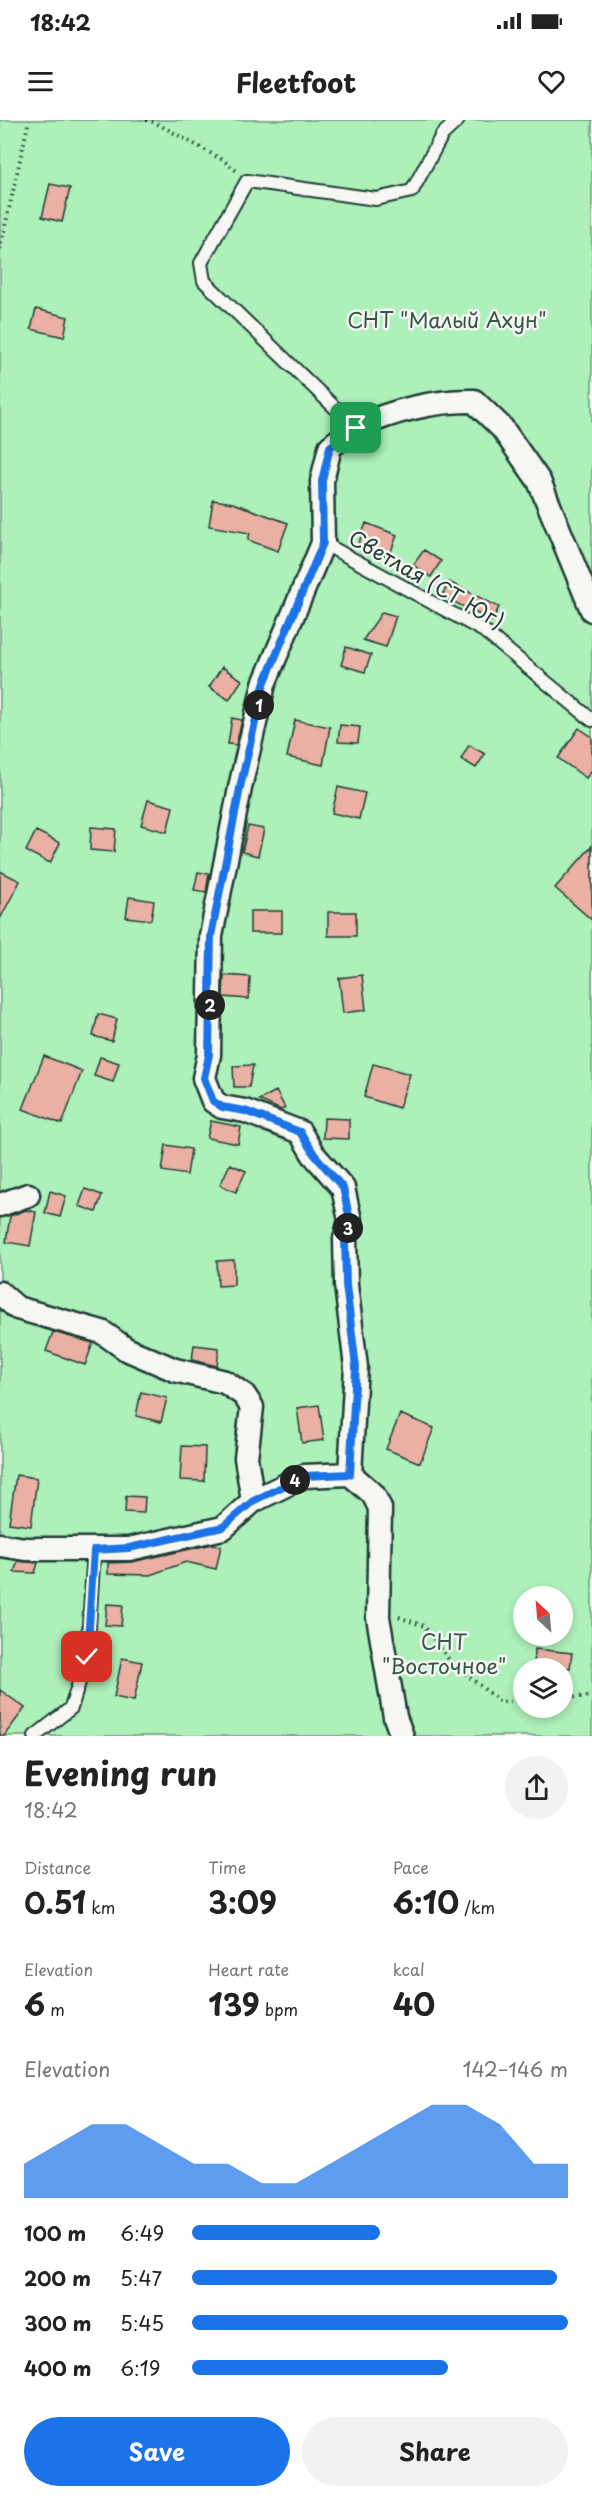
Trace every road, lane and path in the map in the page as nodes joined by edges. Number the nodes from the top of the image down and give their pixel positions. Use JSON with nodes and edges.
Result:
{"nodes":[{"id":1,"x":29,"y":120,"type":"edge"},
{"id":2,"x":146,"y":120,"type":"edge"},
{"id":3,"x":458,"y":120,"type":"edge"},
{"id":4,"x":247,"y":181,"type":"junction"},
{"id":5,"x":0,"y":249,"type":"edge"},
{"id":6,"x":356,"y":428,"type":"junction"},
{"id":7,"x":323,"y":543,"type":"junction"},
{"id":8,"x":592,"y":610,"type":"edge"},
{"id":9,"x":592,"y":720,"type":"edge"},
{"id":10,"x":28,"y":1195,"type":"dead end"},
{"id":11,"x":0,"y":1205,"type":"edge"},
{"id":12,"x":0,"y":1293,"type":"edge"},
{"id":13,"x":350,"y":1474,"type":"junction"},
{"id":14,"x":253,"y":1501,"type":"junction"},
{"id":15,"x":0,"y":1545,"type":"edge"},
{"id":16,"x":94,"y":1550,"type":"junction"},
{"id":17,"x":378,"y":1617,"type":"junction"},
{"id":18,"x":592,"y":1696,"type":"edge"},
{"id":19,"x":573,"y":1697,"type":"edge"},
{"id":20,"x":513,"y":1701,"type":"edge"},
{"id":21,"x":35,"y":1736,"type":"edge"},
{"id":22,"x":402,"y":1736,"type":"edge"}],
"edges":[{"from":1,"to":5,"type":"path"},
{"from":2,"to":4,"type":"path"},
{"from":3,"to":4,"type":"lane"},
{"from":4,"to":6,"type":"lane"},
{"from":6,"to":7,"type":"street"},
{"from":6,"to":8,"type":"street"},
{"from":7,"to":9,"type":"lane","name":"Светлая (СТ Юг)"},
{"from":7,"to":13,"type":"street"},
{"from":10,"to":11,"type":"street"},
{"from":12,"to":14,"type":"street"},
{"from":13,"to":14,"type":"street"},
{"from":13,"to":17,"type":"street"},
{"from":14,"to":16,"type":"street"},
{"from":15,"to":16,"type":"street"},
{"from":16,"to":21,"type":"lane"},
{"from":17,"to":20,"type":"path"},
{"from":17,"to":22,"type":"street"},
{"from":18,"to":19,"type":"path"}]}
